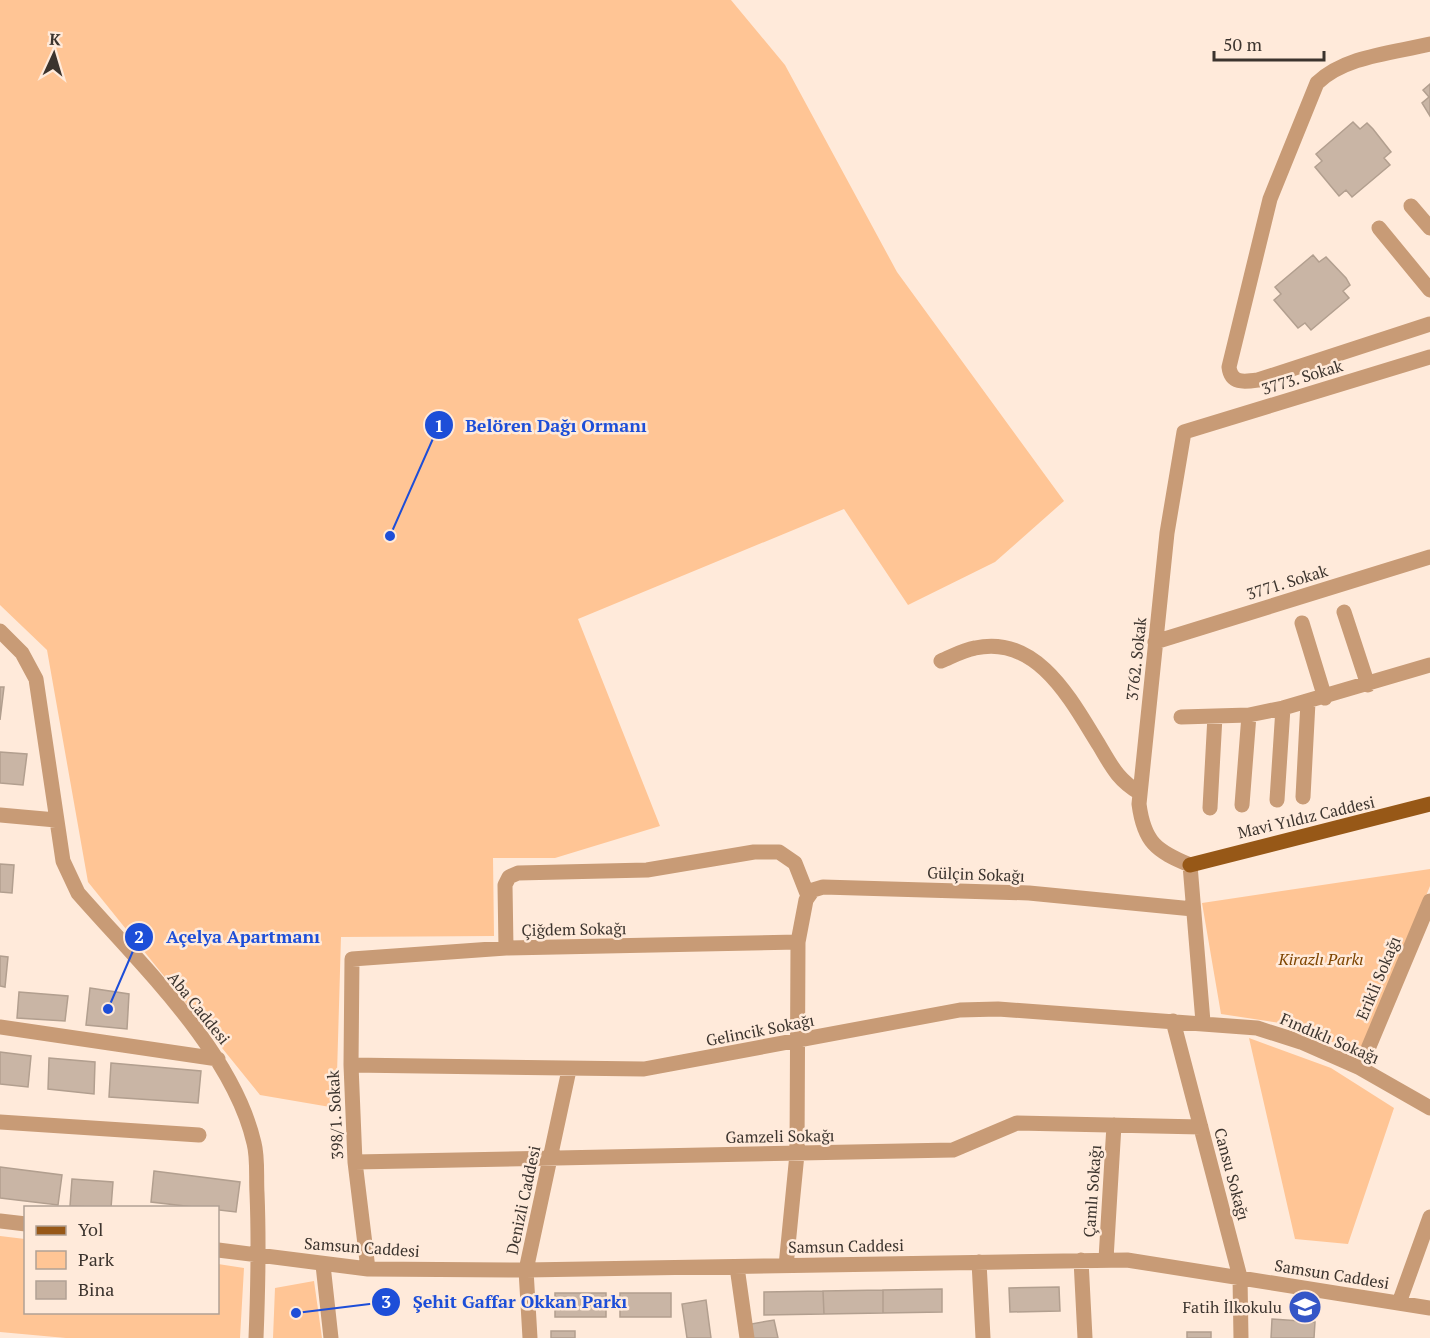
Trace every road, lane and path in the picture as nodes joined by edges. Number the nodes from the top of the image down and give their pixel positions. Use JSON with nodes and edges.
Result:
{"nodes":[{"id":1,"x":1430,"y":44,"type":"edge"},
{"id":2,"x":1411,"y":206,"type":"dead end"},
{"id":3,"x":1379,"y":228,"type":"dead end"},
{"id":4,"x":1430,"y":228,"type":"edge"},
{"id":5,"x":1430,"y":290,"type":"edge"},
{"id":6,"x":1430,"y":324,"type":"edge"},
{"id":7,"x":1430,"y":357,"type":"edge"},
{"id":8,"x":1184,"y":432,"type":"joint"},
{"id":9,"x":1430,"y":557,"type":"edge"},
{"id":10,"x":1344,"y":612,"type":"dead end"},
{"id":11,"x":1302,"y":623,"type":"dead end"},
{"id":12,"x":3,"y":637,"type":"edge"},
{"id":13,"x":1155,"y":642,"type":"junction"},
{"id":14,"x":941,"y":661,"type":"dead end"},
{"id":15,"x":1430,"y":666,"type":"edge"},
{"id":16,"x":1368,"y":685,"type":"junction"},
{"id":17,"x":1325,"y":698,"type":"junction"},
{"id":18,"x":1308,"y":702,"type":"junction"},
{"id":19,"x":1283,"y":708,"type":"junction"},
{"id":20,"x":1249,"y":715,"type":"junction"},
{"id":21,"x":1215,"y":716,"type":"junction"},
{"id":22,"x":1181,"y":717,"type":"dead end"},
{"id":23,"x":1140,"y":793,"type":"junction"},
{"id":24,"x":1303,"y":797,"type":"dead end"},
{"id":25,"x":1277,"y":800,"type":"dead end"},
{"id":26,"x":1430,"y":804,"type":"edge"},
{"id":27,"x":1242,"y":805,"type":"dead end"},
{"id":28,"x":1210,"y":808,"type":"dead end"},
{"id":29,"x":0,"y":815,"type":"edge"},
{"id":30,"x":56,"y":820,"type":"junction"},
{"id":31,"x":1190,"y":865,"type":"junction"},
{"id":32,"x":808,"y":896,"type":"junction"},
{"id":33,"x":1430,"y":901,"type":"edge"},
{"id":34,"x":1193,"y":909,"type":"junction"},
{"id":35,"x":798,"y":942,"type":"junction"},
{"id":36,"x":506,"y":948,"type":"junction"},
{"id":37,"x":352,"y":959,"type":"joint"},
{"id":38,"x":1173,"y":1021,"type":"junction"},
{"id":39,"x":1203,"y":1022,"type":"junction"},
{"id":40,"x":0,"y":1027,"type":"edge"},
{"id":41,"x":797,"y":1041,"type":"junction"},
{"id":42,"x":218,"y":1059,"type":"junction"},
{"id":43,"x":351,"y":1065,"type":"junction"},
{"id":44,"x":1360,"y":1068,"type":"junction"},
{"id":45,"x":569,"y":1070,"type":"junction"},
{"id":46,"x":1430,"y":1108,"type":"edge"},
{"id":47,"x":0,"y":1122,"type":"edge"},
{"id":48,"x":1114,"y":1125,"type":"junction"},
{"id":49,"x":1201,"y":1127,"type":"junction"},
{"id":50,"x":199,"y":1136,"type":"dead end"},
{"id":51,"x":797,"y":1154,"type":"junction"},
{"id":52,"x":550,"y":1158,"type":"junction"},
{"id":53,"x":355,"y":1162,"type":"junction"},
{"id":54,"x":1430,"y":1217,"type":"edge"},
{"id":55,"x":0,"y":1221,"type":"edge"},
{"id":56,"x":24,"y":1224,"type":"edge"},
{"id":57,"x":219,"y":1250,"type":"edge"},
{"id":58,"x":259,"y":1256,"type":"junction"},
{"id":59,"x":1106,"y":1259,"type":"junction"},
{"id":60,"x":1081,"y":1260,"type":"junction"},
{"id":61,"x":979,"y":1262,"type":"junction"},
{"id":62,"x":323,"y":1265,"type":"junction"},
{"id":63,"x":737,"y":1266,"type":"junction"},
{"id":64,"x":786,"y":1266,"type":"junction"},
{"id":65,"x":368,"y":1269,"type":"junction"},
{"id":66,"x":526,"y":1270,"type":"junction"},
{"id":67,"x":1240,"y":1277,"type":"junction"},
{"id":68,"x":1399,"y":1303,"type":"junction"},
{"id":69,"x":1430,"y":1308,"type":"edge"},
{"id":70,"x":256,"y":1338,"type":"edge"},
{"id":71,"x":331,"y":1338,"type":"edge"},
{"id":72,"x":530,"y":1338,"type":"edge"},
{"id":73,"x":747,"y":1338,"type":"edge"},
{"id":74,"x":983,"y":1338,"type":"edge"},
{"id":75,"x":1085,"y":1338,"type":"edge"},
{"id":76,"x":1240,"y":1338,"type":"edge"}],
"edges":[{"from":1,"to":6,"type":"street"},
{"from":2,"to":4,"type":"street"},
{"from":3,"to":5,"type":"street"},
{"from":7,"to":8,"type":"street","name":"3773. Sokak"},
{"from":8,"to":13,"type":"street","name":"3762. Sokak"},
{"from":9,"to":13,"type":"street","name":"3771. Sokak"},
{"from":10,"to":16,"type":"street"},
{"from":11,"to":17,"type":"street"},
{"from":12,"to":30,"type":"street","name":"Aba Caddesi"},
{"from":13,"to":23,"type":"street","name":"3762. Sokak"},
{"from":14,"to":23,"type":"street"},
{"from":15,"to":16,"type":"street"},
{"from":16,"to":17,"type":"street"},
{"from":17,"to":18,"type":"street"},
{"from":18,"to":19,"type":"street"},
{"from":18,"to":24,"type":"street"},
{"from":19,"to":20,"type":"street"},
{"from":19,"to":25,"type":"street"},
{"from":20,"to":21,"type":"street"},
{"from":20,"to":27,"type":"street"},
{"from":21,"to":22,"type":"street"},
{"from":21,"to":28,"type":"street"},
{"from":23,"to":31,"type":"street","name":"3762. Sokak"},
{"from":26,"to":31,"type":"main road","name":"Mavi Yıldız Caddesi"},
{"from":29,"to":30,"type":"street"},
{"from":30,"to":42,"type":"street","name":"Aba Caddesi"},
{"from":31,"to":34,"type":"street"},
{"from":32,"to":34,"type":"street","name":"Gülçin Sokağı"},
{"from":32,"to":35,"type":"street"},
{"from":32,"to":36,"type":"street"},
{"from":33,"to":44,"type":"street","name":"Erikli Sokağı"},
{"from":34,"to":39,"type":"street"},
{"from":35,"to":36,"type":"street","name":"Çiğdem Sokağı"},
{"from":35,"to":41,"type":"street"},
{"from":36,"to":37,"type":"street","name":"Çiğdem Sokağı"},
{"from":37,"to":43,"type":"street","name":"398/1. Sokak"},
{"from":38,"to":39,"type":"street","name":"Fındıklı Sokağı"},
{"from":38,"to":41,"type":"street","name":"Gelincik Sokağı"},
{"from":38,"to":49,"type":"street","name":"Cansu Sokağı"},
{"from":39,"to":44,"type":"street","name":"Fındıklı Sokağı"},
{"from":40,"to":42,"type":"street"},
{"from":41,"to":45,"type":"street","name":"Gelincik Sokağı"},
{"from":41,"to":51,"type":"street"},
{"from":42,"to":58,"type":"street","name":"Aba Caddesi"},
{"from":43,"to":45,"type":"street","name":"Gelincik Sokağı"},
{"from":43,"to":53,"type":"street","name":"398/1. Sokak"},
{"from":44,"to":46,"type":"street","name":"Fındıklı Sokağı"},
{"from":45,"to":52,"type":"street","name":"Denizli Caddesi"},
{"from":47,"to":50,"type":"street"},
{"from":48,"to":49,"type":"street","name":"Gamzeli Sokağı"},
{"from":48,"to":51,"type":"street","name":"Gamzeli Sokağı"},
{"from":48,"to":59,"type":"street","name":"Çamlı Sokağı"},
{"from":49,"to":67,"type":"street","name":"Cansu Sokağı"},
{"from":51,"to":52,"type":"street","name":"Gamzeli Sokağı"},
{"from":51,"to":64,"type":"street"},
{"from":52,"to":53,"type":"street","name":"Gamzeli Sokağı"},
{"from":52,"to":66,"type":"street","name":"Denizli Caddesi"},
{"from":53,"to":65,"type":"street","name":"398/1. Sokak"},
{"from":54,"to":68,"type":"street"},
{"from":55,"to":56,"type":"street"},
{"from":57,"to":58,"type":"street","name":"Samsun Caddesi"},
{"from":58,"to":62,"type":"street","name":"Samsun Caddesi"},
{"from":58,"to":70,"type":"street","name":"Aba Caddesi"},
{"from":59,"to":60,"type":"street","name":"Samsun Caddesi"},
{"from":59,"to":67,"type":"street","name":"Samsun Caddesi"},
{"from":60,"to":61,"type":"street","name":"Samsun Caddesi"},
{"from":60,"to":75,"type":"street","name":"Çamlı Sokağı"},
{"from":61,"to":64,"type":"street","name":"Samsun Caddesi"},
{"from":61,"to":74,"type":"street"},
{"from":62,"to":65,"type":"street","name":"Samsun Caddesi"},
{"from":62,"to":71,"type":"street"},
{"from":63,"to":64,"type":"street","name":"Samsun Caddesi"},
{"from":63,"to":66,"type":"street","name":"Samsun Caddesi"},
{"from":63,"to":73,"type":"street"},
{"from":65,"to":66,"type":"street","name":"Samsun Caddesi"},
{"from":66,"to":72,"type":"street","name":"Denizli Caddesi"},
{"from":67,"to":68,"type":"street","name":"Samsun Caddesi"},
{"from":67,"to":76,"type":"street","name":"Cansu Sokağı"},
{"from":68,"to":69,"type":"street","name":"Samsun Caddesi"}]}
